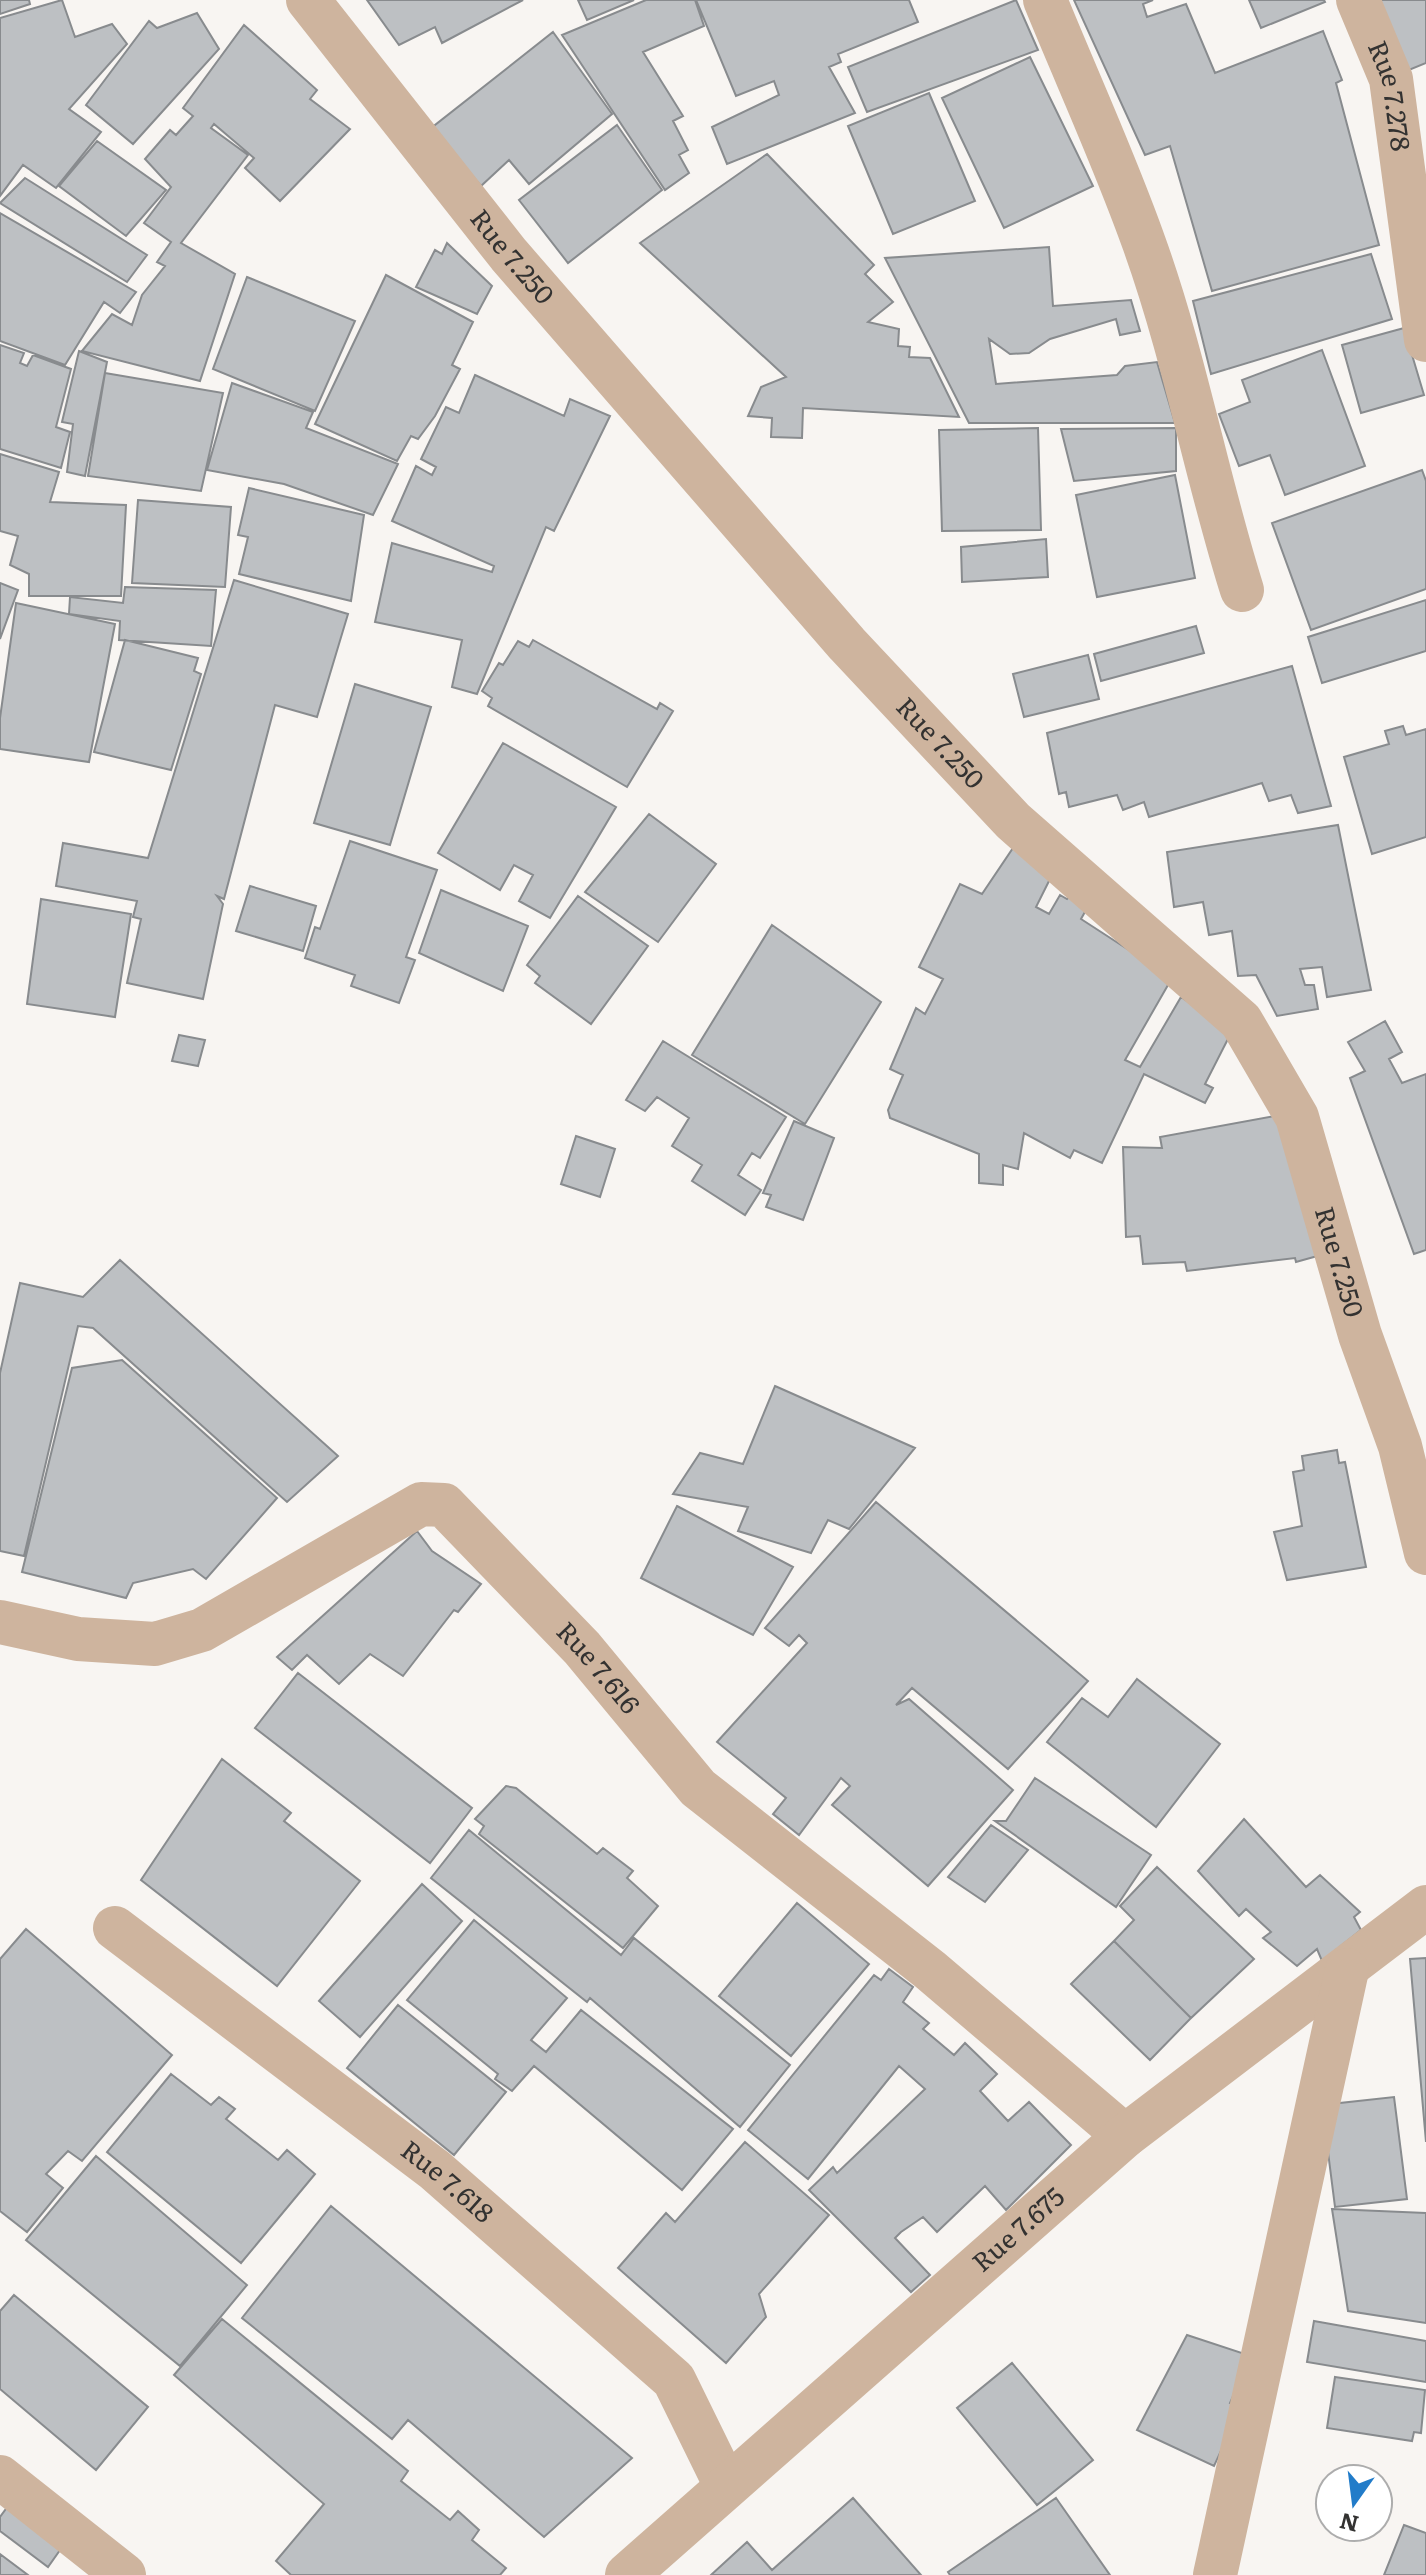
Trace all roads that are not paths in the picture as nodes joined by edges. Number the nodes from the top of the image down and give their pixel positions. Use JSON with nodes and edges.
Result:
{"nodes":[{"id":1,"x":308,"y":0,"type":"edge"},
{"id":2,"x":1045,"y":0,"type":"edge"},
{"id":3,"x":1358,"y":0,"type":"edge"},
{"id":4,"x":1409,"y":88,"type":"edge"},
{"id":5,"x":1426,"y":340,"type":"edge"},
{"id":6,"x":1242,"y":590,"type":"dead end"},
{"id":7,"x":1413,"y":1444,"type":"edge"},
{"id":8,"x":1426,"y":1553,"type":"edge"},
{"id":9,"x":0,"y":1622,"type":"edge"},
{"id":10,"x":1426,"y":1907,"type":"edge"},
{"id":11,"x":115,"y":1928,"type":"dead end"},
{"id":12,"x":1347,"y":1970,"type":"junction"},
{"id":13,"x":1125,"y":2136,"type":"junction"},
{"id":14,"x":0,"y":2477,"type":"edge"},
{"id":15,"x":726,"y":2486,"type":"junction"},
{"id":16,"x":124,"y":2575,"type":"edge"},
{"id":17,"x":627,"y":2575,"type":"edge"},
{"id":18,"x":1215,"y":2575,"type":"edge"}],
"edges":[{"from":1,"to":7,"type":"street","name":"Rue 7.250"},
{"from":2,"to":6,"type":"street"},
{"from":3,"to":4,"type":"street","name":"Rue 7.278"},
{"from":4,"to":5,"type":"street","name":"Rue 7.278"},
{"from":7,"to":8,"type":"street","name":"Rue 7.250"},
{"from":9,"to":13,"type":"street","name":"Rue 7.616"},
{"from":10,"to":12,"type":"street","name":"Rue 7.675"},
{"from":11,"to":15,"type":"street","name":"Rue 7.618"},
{"from":12,"to":13,"type":"street","name":"Rue 7.675"},
{"from":12,"to":18,"type":"street"},
{"from":13,"to":15,"type":"street","name":"Rue 7.675"},
{"from":14,"to":16,"type":"street"},
{"from":15,"to":17,"type":"street","name":"Rue 7.675"}]}
